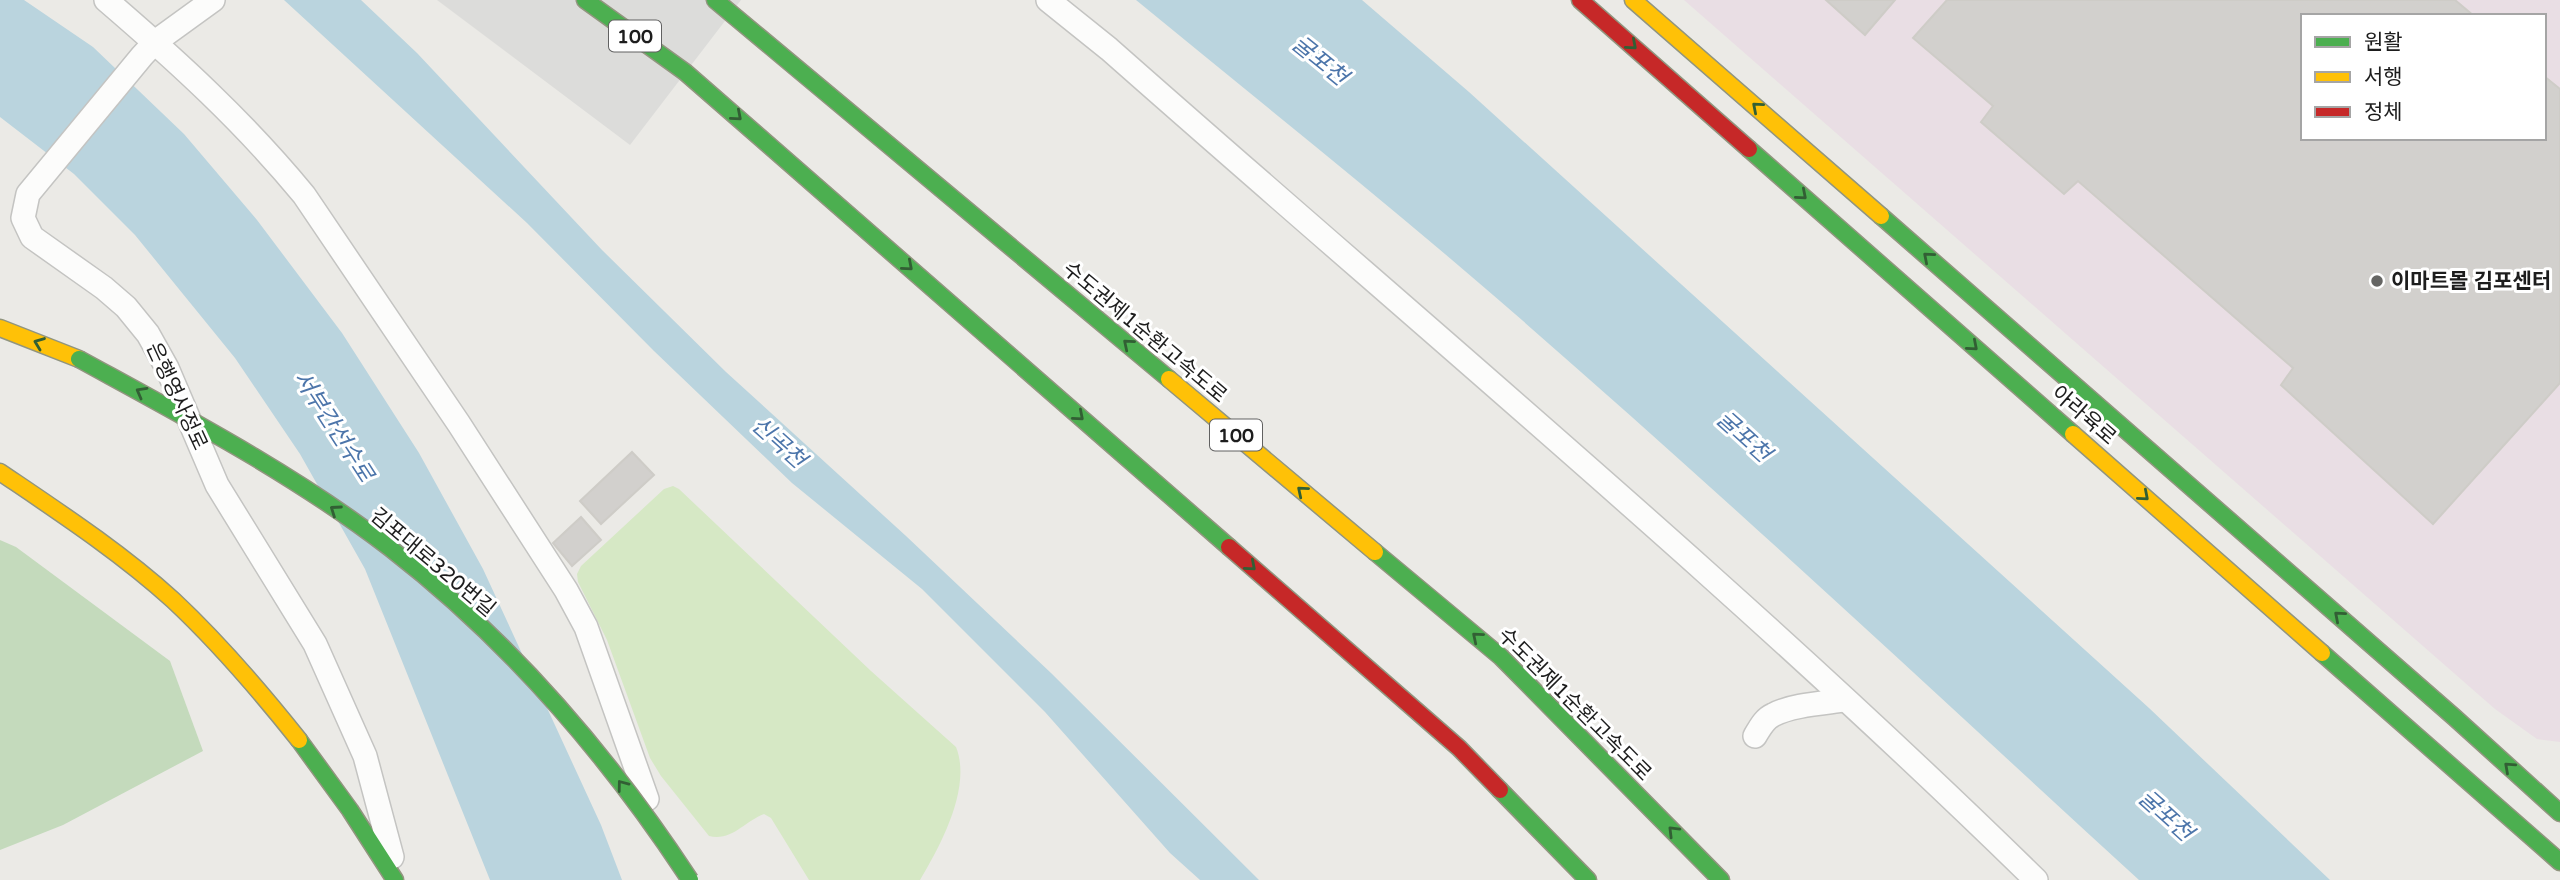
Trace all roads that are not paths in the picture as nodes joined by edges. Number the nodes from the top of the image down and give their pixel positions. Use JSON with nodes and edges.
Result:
{"nodes":[{"id":1,"x":106,"y":0,"type":"edge"},
{"id":2,"x":213,"y":0,"type":"edge"},
{"id":3,"x":585,"y":0,"type":"edge"},
{"id":4,"x":715,"y":0,"type":"edge"},
{"id":5,"x":1048,"y":0,"type":"edge"},
{"id":6,"x":1580,"y":0,"type":"edge"},
{"id":7,"x":1633,"y":0,"type":"edge"},
{"id":8,"x":149,"y":49,"type":"junction"},
{"id":9,"x":0,"y":328,"type":"edge"},
{"id":10,"x":0,"y":471,"type":"edge"},
{"id":11,"x":1845,"y":699,"type":"junction"},
{"id":12,"x":1755,"y":736,"type":"dead end"},
{"id":13,"x":2560,"y":813,"type":"edge"},
{"id":14,"x":2560,"y":862,"type":"edge"},
{"id":15,"x":396,"y":880,"type":"edge"},
{"id":16,"x":676,"y":880,"type":"edge"},
{"id":17,"x":690,"y":880,"type":"edge"},
{"id":18,"x":1588,"y":880,"type":"edge"},
{"id":19,"x":1721,"y":880,"type":"edge"},
{"id":20,"x":2036,"y":880,"type":"edge"}],
"edges":[{"from":1,"to":8,"type":"lane"},
{"from":2,"to":8,"type":"lane","name":"은행영사정로"},
{"from":3,"to":18,"type":"main road","number":"100","one_way":true},
{"from":19,"to":4,"type":"main road","name":"수도권제1순환고속도로","number":"100","one_way":true},
{"from":5,"to":11,"type":"lane"},
{"from":6,"to":14,"type":"main road","name":"아라육로","one_way":true},
{"from":13,"to":7,"type":"main road","name":"아라육로","one_way":true},
{"from":8,"to":15,"type":"lane","name":"은행영사정로"},
{"from":8,"to":16,"type":"lane"},
{"from":17,"to":9,"type":"main road","name":"김포대로320번길","one_way":true,"bridge":true},
{"from":10,"to":15,"type":"main road","name":"은행영사정로"},
{"from":11,"to":12,"type":"lane"},
{"from":11,"to":20,"type":"lane"}]}
